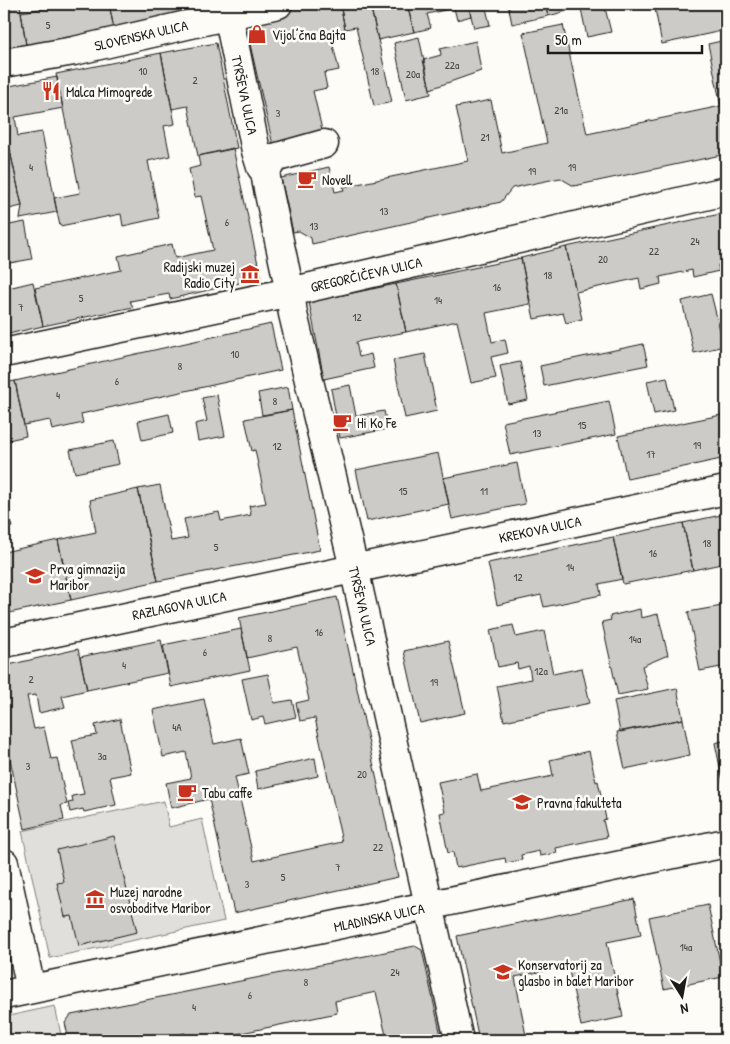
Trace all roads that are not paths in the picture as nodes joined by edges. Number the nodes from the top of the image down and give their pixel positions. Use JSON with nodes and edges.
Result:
{"nodes":[{"id":1,"x":278,"y":4,"type":"edge"},
{"id":2,"x":227,"y":10,"type":"edge"},
{"id":3,"x":4,"y":63,"type":"edge"},
{"id":4,"x":324,"y":144,"type":"dead end"},
{"id":5,"x":265,"y":172,"type":"junction"},
{"id":6,"x":726,"y":191,"type":"edge"},
{"id":7,"x":290,"y":292,"type":"junction"},
{"id":8,"x":4,"y":353,"type":"edge"},
{"id":9,"x":726,"y":490,"type":"edge"},
{"id":10,"x":354,"y":568,"type":"junction"},
{"id":11,"x":4,"y":643,"type":"edge"},
{"id":12,"x":726,"y":843,"type":"edge"},
{"id":13,"x":4,"y":863,"type":"edge"},
{"id":14,"x":430,"y":906,"type":"junction"},
{"id":15,"x":31,"y":989,"type":"junction"},
{"id":16,"x":4,"y":994,"type":"edge"},
{"id":17,"x":459,"y":1040,"type":"edge"}],
"edges":[{"from":1,"to":2,"type":"street","name":"SLOVENSKA ULICA"},
{"from":2,"to":3,"type":"street","name":"SLOVENSKA ULICA"},
{"from":2,"to":5,"type":"street","name":"TYRŠEVA ULICA"},
{"from":4,"to":5,"type":"street"},
{"from":5,"to":7,"type":"street","name":"TYRŠEVA ULICA"},
{"from":6,"to":7,"type":"street","name":"GREGORČIČEVA ULICA"},
{"from":7,"to":8,"type":"street","name":"GREGORČIČEVA ULICA"},
{"from":7,"to":10,"type":"street","name":"TYRŠEVA ULICA"},
{"from":9,"to":10,"type":"street","name":"KREKOVA ULICA"},
{"from":10,"to":11,"type":"street","name":"RAZLAGOVA ULICA"},
{"from":10,"to":14,"type":"street","name":"TYRŠEVA ULICA"},
{"from":12,"to":14,"type":"street","name":"MLADINSKA ULICA"},
{"from":13,"to":15,"type":"street"},
{"from":14,"to":15,"type":"street","name":"MLADINSKA ULICA"},
{"from":14,"to":17,"type":"street","name":"TYRŠEVA ULICA"},
{"from":15,"to":16,"type":"street","name":"MLADINSKA ULICA"}]}
